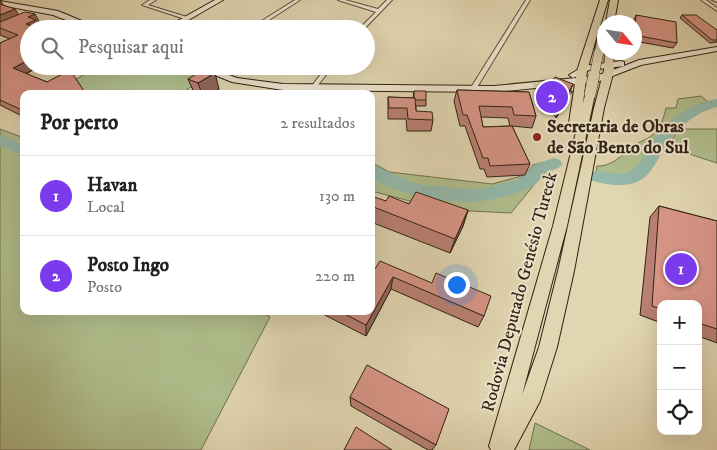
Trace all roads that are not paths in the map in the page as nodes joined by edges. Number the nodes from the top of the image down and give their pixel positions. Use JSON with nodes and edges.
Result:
{"nodes":[{"id":1,"x":35,"y":0,"type":"edge"},
{"id":2,"x":154,"y":0,"type":"edge"},
{"id":3,"x":220,"y":0,"type":"edge"},
{"id":4,"x":298,"y":0,"type":"edge"},
{"id":5,"x":340,"y":0,"type":"edge"},
{"id":6,"x":390,"y":0,"type":"edge"},
{"id":7,"x":528,"y":0,"type":"edge"},
{"id":8,"x":604,"y":0,"type":"edge"},
{"id":9,"x":612,"y":0,"type":"edge"},
{"id":10,"x":703,"y":0,"type":"edge"},
{"id":11,"x":0,"y":4,"type":"edge"},
{"id":12,"x":20,"y":6,"type":"junction"},
{"id":13,"x":45,"y":10,"type":"junction"},
{"id":14,"x":717,"y":10,"type":"edge"},
{"id":15,"x":378,"y":11,"type":"junction"},
{"id":16,"x":36,"y":14,"type":"edge"},
{"id":17,"x":607,"y":15,"type":"edge"},
{"id":18,"x":611,"y":15,"type":"edge"},
{"id":19,"x":187,"y":18,"type":"junction"},
{"id":20,"x":72,"y":20,"type":"edge"},
{"id":21,"x":183,"y":20,"type":"edge"},
{"id":22,"x":265,"y":20,"type":"edge"},
{"id":23,"x":370,"y":20,"type":"edge"},
{"id":24,"x":717,"y":49,"type":"edge"},
{"id":25,"x":605,"y":62,"type":"edge"},
{"id":26,"x":636,"y":63,"type":"junction"},
{"id":27,"x":219,"y":75,"type":"edge"},
{"id":28,"x":323,"y":75,"type":"edge"},
{"id":29,"x":581,"y":76,"type":"junction"},
{"id":30,"x":592,"y":79,"type":"joint"},
{"id":31,"x":536,"y":85,"type":"junction"},
{"id":32,"x":312,"y":88,"type":"junction"},
{"id":33,"x":473,"y":89,"type":"junction"},
{"id":34,"x":577,"y":100,"type":"junction"},
{"id":35,"x":567,"y":197,"type":"junction"},
{"id":36,"x":498,"y":450,"type":"edge"},
{"id":37,"x":503,"y":450,"type":"edge"}],
"edges":[{"from":1,"to":12,"type":"main road"},
{"from":2,"to":19,"type":"street"},
{"from":3,"to":19,"type":"main road"},
{"from":4,"to":22,"type":"street"},
{"from":5,"to":15,"type":"street"},
{"from":6,"to":15,"type":"street"},
{"from":7,"to":33,"type":"street"},
{"from":8,"to":29,"type":"main road"},
{"from":9,"to":17,"type":"main road"},
{"from":9,"to":18,"type":"main road"},
{"from":10,"to":14,"type":"street"},
{"from":11,"to":12,"type":"main road"},
{"from":12,"to":13,"type":"main road"},
{"from":13,"to":16,"type":"street"},
{"from":13,"to":20,"type":"main road"},
{"from":15,"to":23,"type":"street"},
{"from":19,"to":21,"type":"main road"},
{"from":24,"to":26,"type":"main road"},
{"from":25,"to":26,"type":"main road"},
{"from":25,"to":26,"type":"main road"},
{"from":25,"to":29,"type":"main road"},
{"from":25,"to":30,"type":"main road"},
{"from":25,"to":35,"type":"main road","name":"Rodovia Deputado Genésio Tureck","bridge":true},
{"from":25,"to":37,"type":"main road"},
{"from":27,"to":32,"type":"main road"},
{"from":28,"to":32,"type":"street"},
{"from":29,"to":30,"type":"main road"},
{"from":29,"to":31,"type":"main road"},
{"from":29,"to":34,"type":"main road"},
{"from":31,"to":33,"type":"main road"},
{"from":31,"to":34,"type":"main road"},
{"from":32,"to":33,"type":"main road"},
{"from":34,"to":35,"type":"main road"},
{"from":35,"to":36,"type":"main road","name":"Rodovia Deputado Genésio Tureck"}]}
